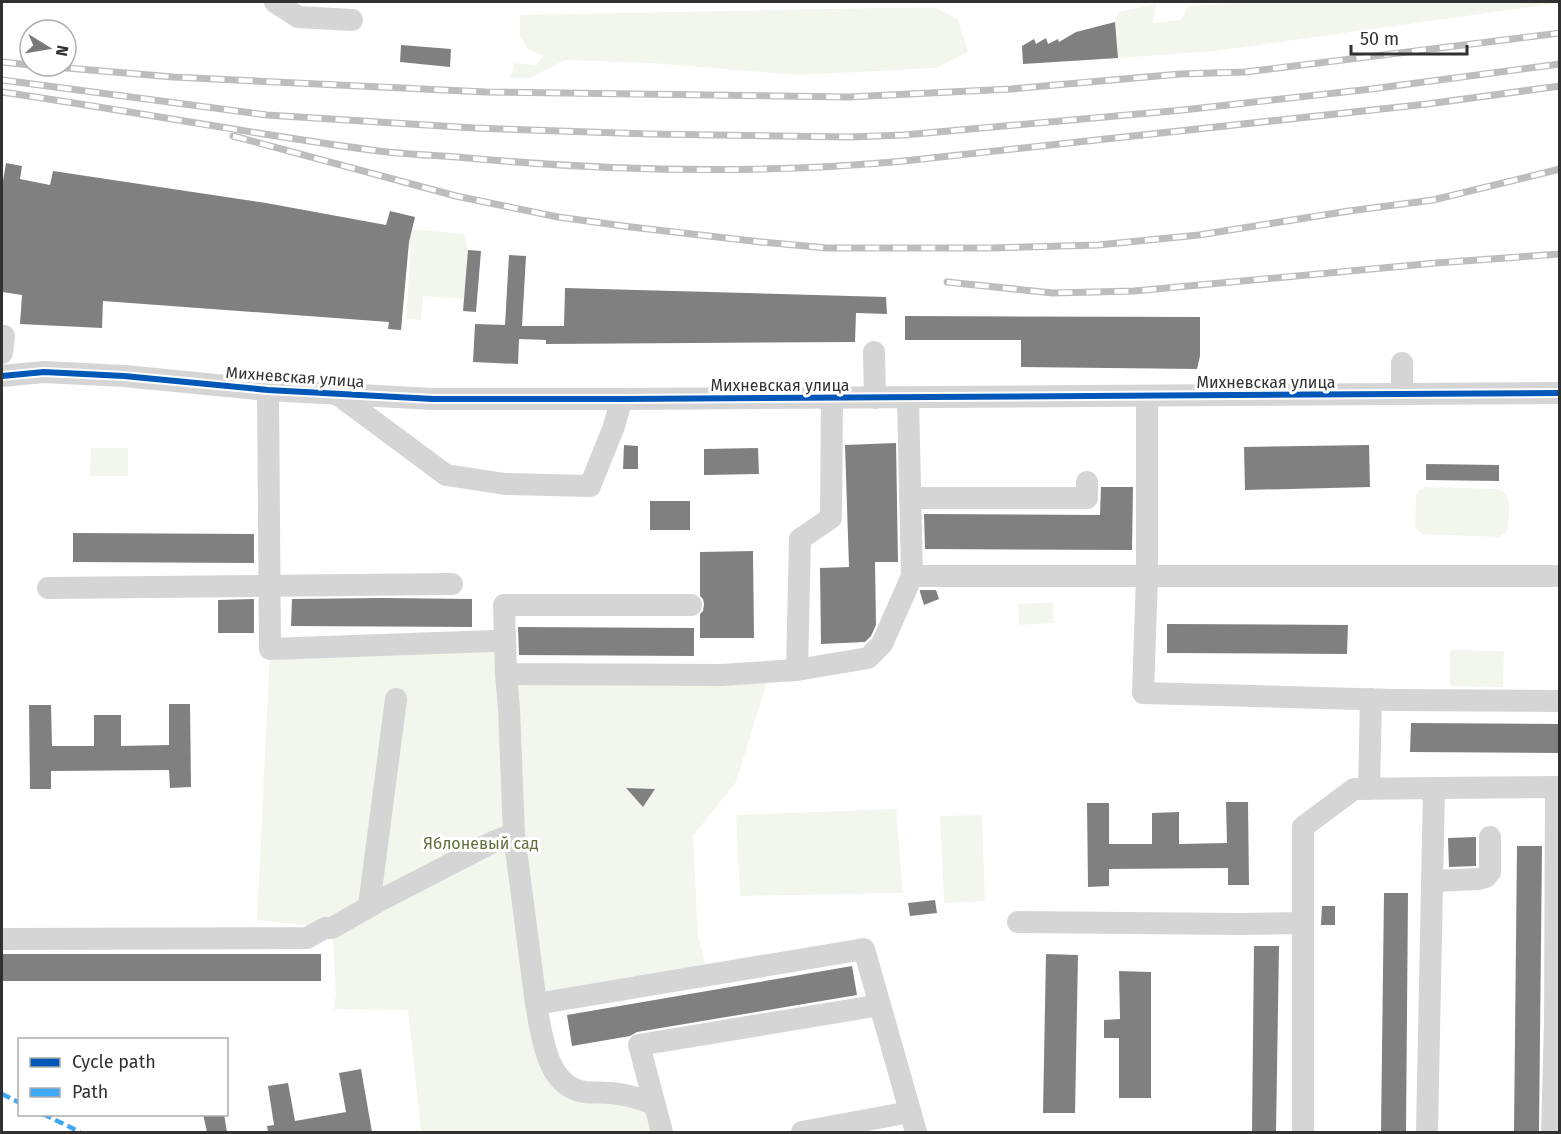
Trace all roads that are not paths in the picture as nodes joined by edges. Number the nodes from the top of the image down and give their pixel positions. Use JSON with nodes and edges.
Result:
{"nodes":[{"id":1,"x":275,"y":2,"type":"edge"},
{"id":2,"x":352,"y":20,"type":"dead end"},
{"id":3,"x":874,"y":352,"type":"dead end"},
{"id":4,"x":2,"y":359,"type":"edge"},
{"id":5,"x":1402,"y":363,"type":"dead end"},
{"id":6,"x":268,"y":390,"type":"junction"},
{"id":7,"x":1560,"y":393,"type":"edge"},
{"id":8,"x":337,"y":394,"type":"junction"},
{"id":9,"x":1402,"y":394,"type":"junction"},
{"id":10,"x":1148,"y":396,"type":"junction"},
{"id":11,"x":832,"y":398,"type":"junction"},
{"id":12,"x":875,"y":398,"type":"junction"},
{"id":13,"x":908,"y":398,"type":"junction"},
{"id":14,"x":622,"y":399,"type":"junction"},
{"id":15,"x":1087,"y":482,"type":"dead end"},
{"id":16,"x":910,"y":498,"type":"junction"},
{"id":17,"x":912,"y":576,"type":"junction"},
{"id":18,"x":1560,"y":576,"type":"edge"},
{"id":19,"x":1147,"y":577,"type":"junction"},
{"id":20,"x":452,"y":584,"type":"dead end"},
{"id":21,"x":269,"y":585,"type":"junction"},
{"id":22,"x":48,"y":588,"type":"dead end"},
{"id":23,"x":691,"y":605,"type":"dead end"},
{"id":24,"x":505,"y":639,"type":"junction"},
{"id":25,"x":797,"y":670,"type":"junction"},
{"id":26,"x":506,"y":674,"type":"junction"},
{"id":27,"x":396,"y":699,"type":"dead end"},
{"id":28,"x":1371,"y":699,"type":"junction"},
{"id":29,"x":1560,"y":701,"type":"edge"},
{"id":30,"x":1558,"y":787,"type":"edge"},
{"id":31,"x":1434,"y":788,"type":"junction"},
{"id":32,"x":1369,"y":789,"type":"junction"},
{"id":33,"x":514,"y":834,"type":"junction"},
{"id":34,"x":1490,"y":837,"type":"dead end"},
{"id":35,"x":1432,"y":881,"type":"junction"},
{"id":36,"x":369,"y":906,"type":"junction"},
{"id":37,"x":1018,"y":922,"type":"dead end"},
{"id":38,"x":1303,"y":923,"type":"junction"},
{"id":39,"x":2,"y":939,"type":"edge"},
{"id":40,"x":536,"y":1004,"type":"junction"},
{"id":41,"x":880,"y":1005,"type":"junction"},
{"id":42,"x":654,"y":1104,"type":"junction"},
{"id":43,"x":913,"y":1122,"type":"edge"},
{"id":44,"x":662,"y":1132,"type":"edge"},
{"id":45,"x":802,"y":1132,"type":"edge"},
{"id":46,"x":1303,"y":1132,"type":"edge"},
{"id":47,"x":1427,"y":1132,"type":"edge"},
{"id":48,"x":1552,"y":1132,"type":"edge"}],
"edges":[{"from":1,"to":2,"type":"street"},
{"from":3,"to":12,"type":"street"},
{"from":4,"to":6,"type":"street","name":"Михневская улица"},
{"from":5,"to":9,"type":"street"},
{"from":6,"to":8,"type":"street","name":"Михневская улица"},
{"from":6,"to":21,"type":"street"},
{"from":7,"to":9,"type":"street","name":"Михневская улица"},
{"from":8,"to":14,"type":"street","name":"Михневская улица"},
{"from":8,"to":14,"type":"street"},
{"from":9,"to":10,"type":"street","name":"Михневская улица"},
{"from":10,"to":13,"type":"street","name":"Михневская улица"},
{"from":10,"to":19,"type":"street"},
{"from":11,"to":12,"type":"street","name":"Михневская улица"},
{"from":11,"to":14,"type":"street","name":"Михневская улица"},
{"from":11,"to":25,"type":"street"},
{"from":12,"to":13,"type":"street","name":"Михневская улица"},
{"from":13,"to":16,"type":"street"},
{"from":15,"to":16,"type":"street"},
{"from":16,"to":17,"type":"street"},
{"from":17,"to":19,"type":"street"},
{"from":17,"to":25,"type":"street"},
{"from":18,"to":19,"type":"street"},
{"from":19,"to":28,"type":"street"},
{"from":20,"to":21,"type":"street"},
{"from":21,"to":22,"type":"street"},
{"from":21,"to":24,"type":"street"},
{"from":23,"to":24,"type":"street"},
{"from":24,"to":26,"type":"street"},
{"from":25,"to":26,"type":"street"},
{"from":26,"to":33,"type":"street"},
{"from":27,"to":36,"type":"street"},
{"from":28,"to":29,"type":"street"},
{"from":28,"to":32,"type":"street"},
{"from":30,"to":31,"type":"street"},
{"from":30,"to":48,"type":"street"},
{"from":31,"to":32,"type":"street"},
{"from":31,"to":35,"type":"street"},
{"from":32,"to":38,"type":"street"},
{"from":33,"to":36,"type":"street"},
{"from":33,"to":40,"type":"street"},
{"from":34,"to":35,"type":"street"},
{"from":35,"to":47,"type":"street"},
{"from":36,"to":39,"type":"street"},
{"from":37,"to":38,"type":"street"},
{"from":38,"to":46,"type":"street"},
{"from":40,"to":41,"type":"street"},
{"from":40,"to":42,"type":"street"},
{"from":41,"to":42,"type":"street"},
{"from":41,"to":43,"type":"street"},
{"from":42,"to":44,"type":"street"},
{"from":43,"to":45,"type":"street"}]}
